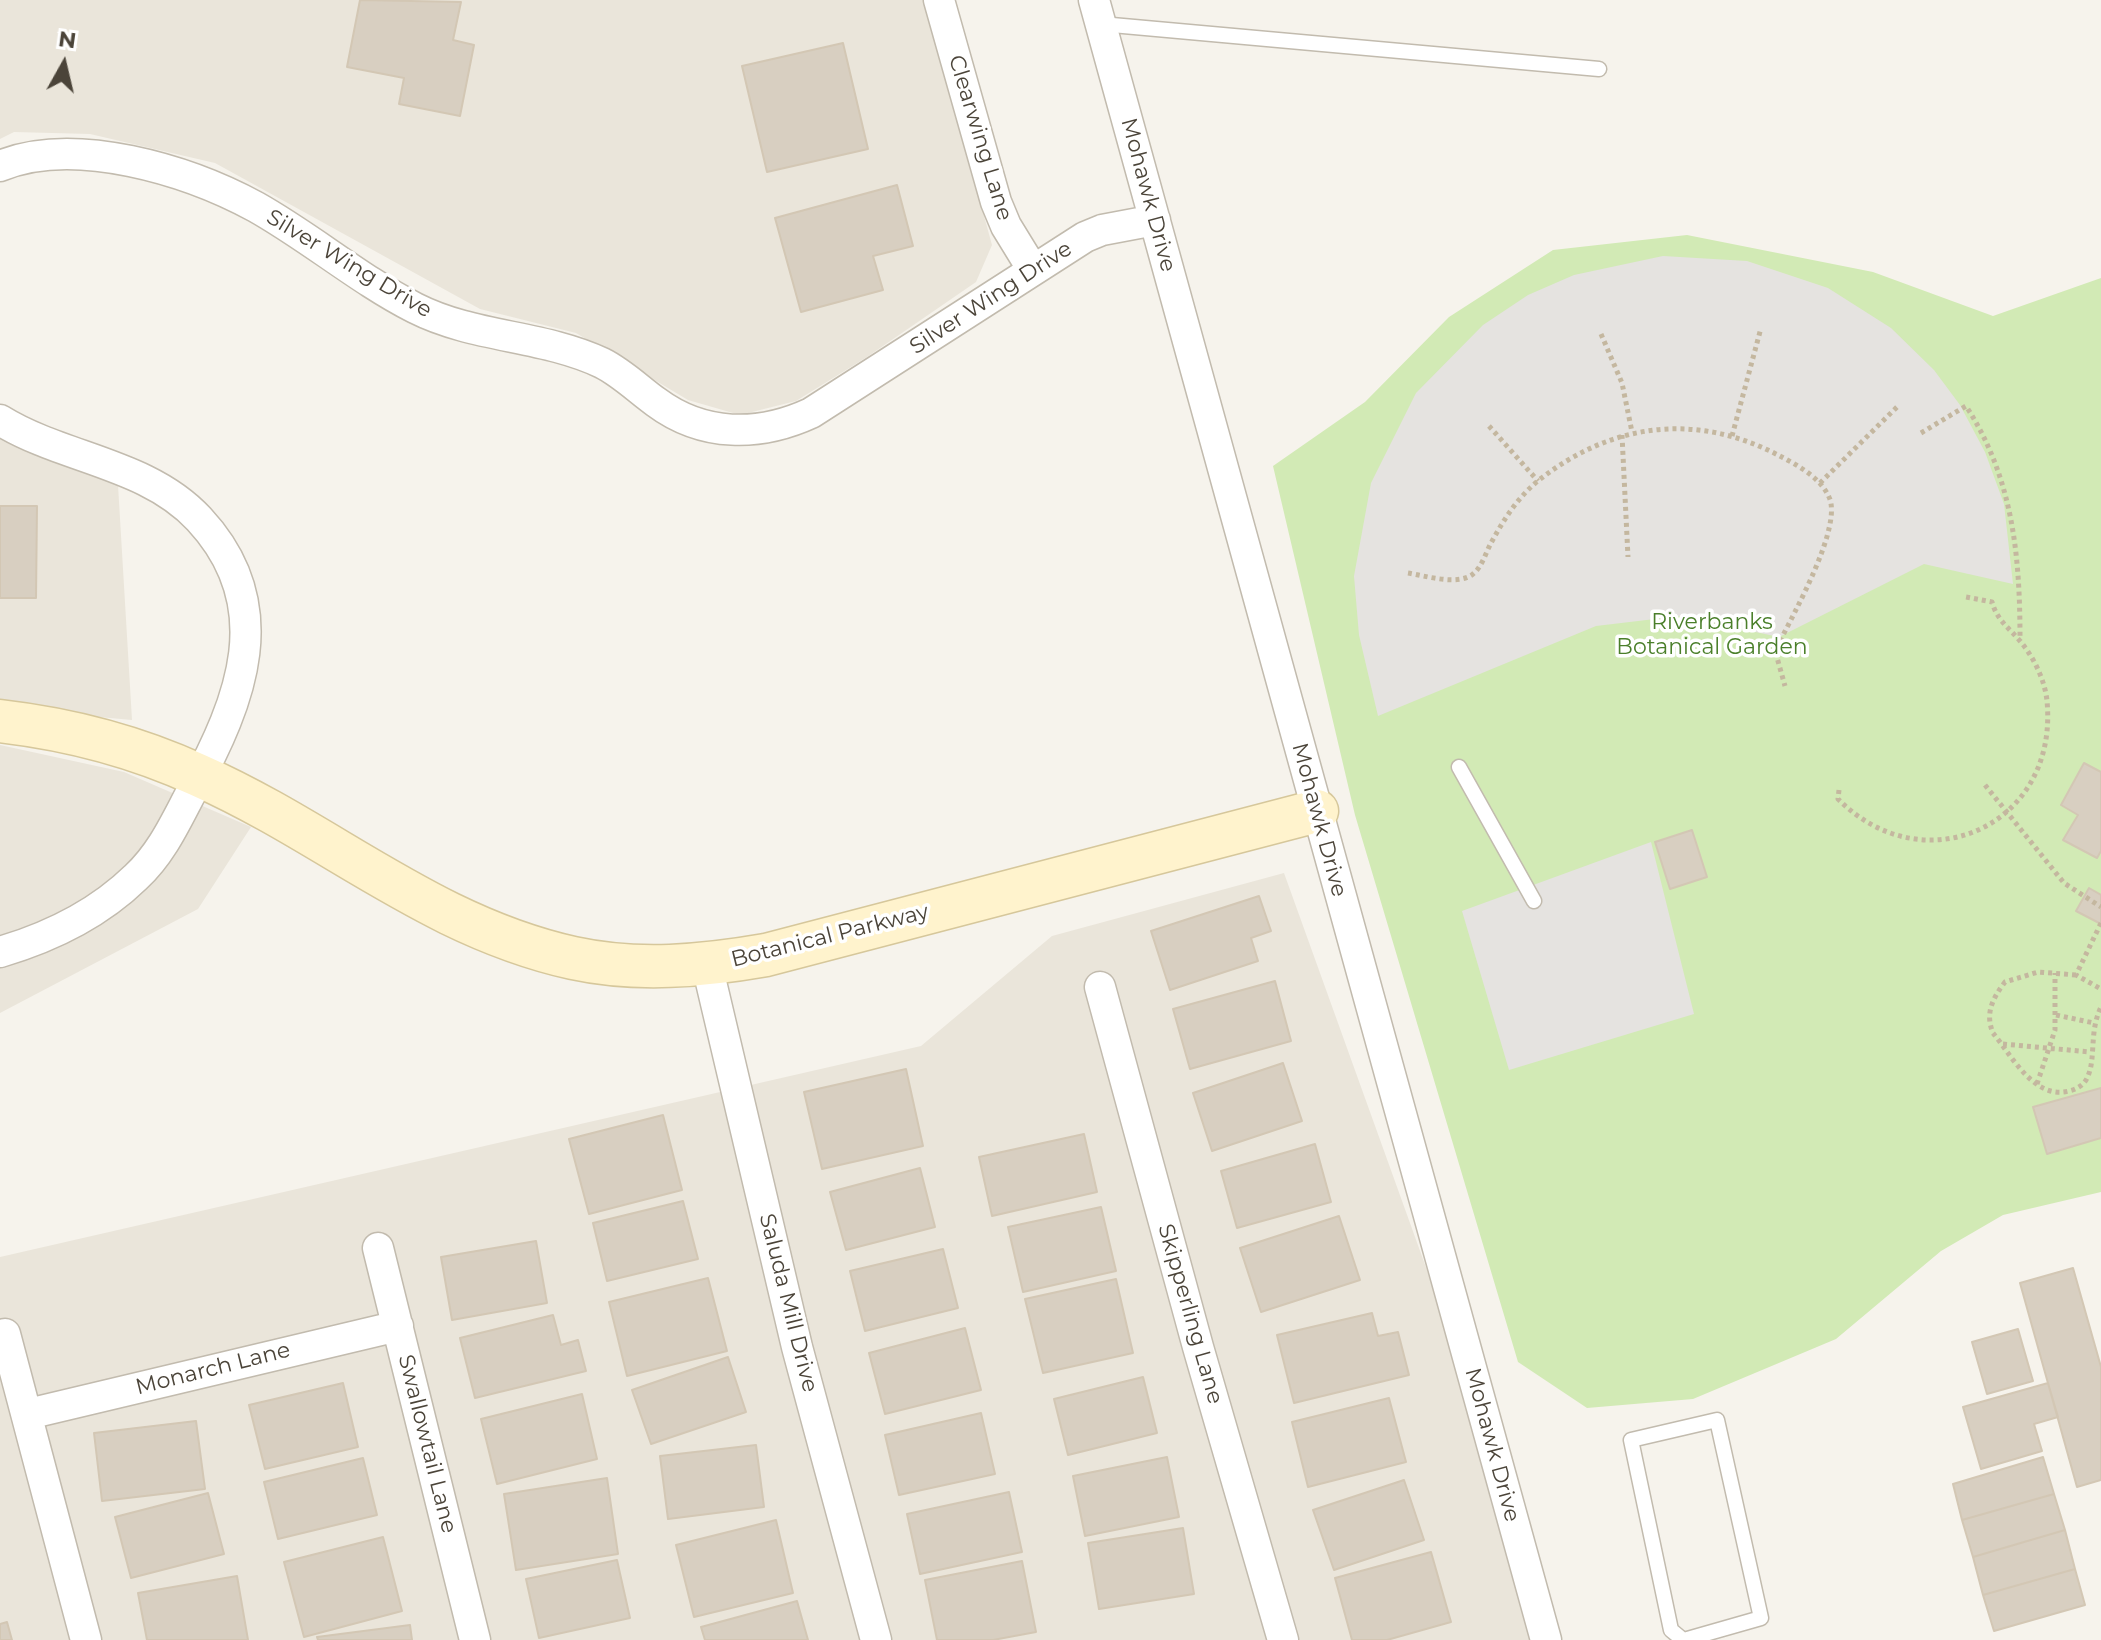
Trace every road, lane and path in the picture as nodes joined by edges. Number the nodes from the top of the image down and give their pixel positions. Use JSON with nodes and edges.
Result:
{"nodes":[{"id":1,"x":939,"y":0,"type":"edge"},
{"id":2,"x":1097,"y":12,"type":"edge"},
{"id":3,"x":1599,"y":69,"type":"dead end"},
{"id":4,"x":0,"y":166,"type":"edge"},
{"id":5,"x":1155,"y":220,"type":"junction"},
{"id":6,"x":1033,"y":270,"type":"junction"},
{"id":7,"x":1761,"y":328,"type":"dead end"},
{"id":8,"x":1601,"y":334,"type":"dead end"},
{"id":9,"x":1898,"y":406,"type":"dead end"},
{"id":10,"x":0,"y":420,"type":"edge"},
{"id":11,"x":1489,"y":426,"type":"dead end"},
{"id":12,"x":1632,"y":432,"type":"junction"},
{"id":13,"x":1921,"y":433,"type":"dead end"},
{"id":14,"x":1622,"y":435,"type":"junction"},
{"id":15,"x":1732,"y":436,"type":"junction"},
{"id":16,"x":1538,"y":481,"type":"junction"},
{"id":17,"x":1820,"y":483,"type":"junction"},
{"id":18,"x":1628,"y":557,"type":"dead end"},
{"id":19,"x":1408,"y":573,"type":"dead end"},
{"id":20,"x":1966,"y":597,"type":"dead end"},
{"id":21,"x":2020,"y":640,"type":"junction"},
{"id":22,"x":1785,"y":686,"type":"dead end"},
{"id":23,"x":0,"y":721,"type":"edge"},
{"id":24,"x":1459,"y":767,"type":"dead end"},
{"id":25,"x":201,"y":776,"type":"junction"},
{"id":26,"x":1985,"y":785,"type":"dead end"},
{"id":27,"x":1839,"y":790,"type":"dead end"},
{"id":28,"x":1317,"y":811,"type":"junction"},
{"id":29,"x":2007,"y":812,"type":"junction"},
{"id":30,"x":1534,"y":901,"type":"dead end"},
{"id":31,"x":2101,"y":907,"type":"edge"},
{"id":32,"x":2101,"y":923,"type":"edge"},
{"id":33,"x":0,"y":952,"type":"edge"},
{"id":34,"x":707,"y":965,"type":"junction"},
{"id":35,"x":2055,"y":973,"type":"junction"},
{"id":36,"x":2076,"y":975,"type":"junction"},
{"id":37,"x":1100,"y":987,"type":"dead end"},
{"id":38,"x":2101,"y":989,"type":"edge"},
{"id":39,"x":2101,"y":1007,"type":"edge"},
{"id":40,"x":2056,"y":1015,"type":"junction"},
{"id":41,"x":2094,"y":1023,"type":"junction"},
{"id":42,"x":2091,"y":1043,"type":"junction"},
{"id":43,"x":2002,"y":1044,"type":"junction"},
{"id":44,"x":2101,"y":1045,"type":"edge"},
{"id":45,"x":2050,"y":1047,"type":"junction"},
{"id":46,"x":2090,"y":1052,"type":"junction"},
{"id":47,"x":2037,"y":1084,"type":"junction"},
{"id":48,"x":378,"y":1248,"type":"dead end"},
{"id":49,"x":398,"y":1326,"type":"junction"},
{"id":50,"x":5,"y":1334,"type":"dead end"},
{"id":51,"x":28,"y":1414,"type":"junction"},
{"id":52,"x":1679,"y":1637,"type":"edge"},
{"id":53,"x":1275,"y":1638,"type":"edge"},
{"id":54,"x":86,"y":1640,"type":"edge"},
{"id":55,"x":475,"y":1640,"type":"edge"},
{"id":56,"x":876,"y":1640,"type":"edge"},
{"id":57,"x":1546,"y":1640,"type":"edge"}],
"edges":[{"from":1,"to":6,"type":"street","name":"Clearwing Lane"},
{"from":2,"to":3,"type":"lane"},
{"from":2,"to":5,"type":"street","name":"Mohawk Drive"},
{"from":4,"to":6,"type":"street","name":"Silver Wing Drive"},
{"from":5,"to":6,"type":"street","name":"Silver Wing Drive"},
{"from":5,"to":28,"type":"street","name":"Mohawk Drive"},
{"from":7,"to":15,"type":"path"},
{"from":8,"to":12,"type":"path"},
{"from":9,"to":17,"type":"path"},
{"from":10,"to":25,"type":"street"},
{"from":11,"to":16,"type":"path"},
{"from":12,"to":14,"type":"path"},
{"from":12,"to":15,"type":"path"},
{"from":13,"to":21,"type":"path"},
{"from":14,"to":16,"type":"path"},
{"from":14,"to":18,"type":"path"},
{"from":15,"to":17,"type":"path"},
{"from":16,"to":19,"type":"path"},
{"from":17,"to":22,"type":"path"},
{"from":20,"to":21,"type":"path"},
{"from":21,"to":29,"type":"path"},
{"from":23,"to":25,"type":"street","name":"Botanical Parkway"},
{"from":24,"to":30,"type":"lane"},
{"from":25,"to":33,"type":"street"},
{"from":25,"to":34,"type":"street","name":"Botanical Parkway"},
{"from":26,"to":29,"type":"path"},
{"from":27,"to":29,"type":"path"},
{"from":28,"to":34,"type":"street","name":"Botanical Parkway"},
{"from":28,"to":57,"type":"street","name":"Mohawk Drive"},
{"from":29,"to":31,"type":"path"},
{"from":32,"to":36,"type":"path"},
{"from":34,"to":56,"type":"street","name":"Saluda Mill Drive"},
{"from":35,"to":36,"type":"path"},
{"from":35,"to":40,"type":"path"},
{"from":35,"to":43,"type":"path"},
{"from":36,"to":38,"type":"path"},
{"from":37,"to":53,"type":"street","name":"Skipperling Lane"},
{"from":39,"to":41,"type":"path"},
{"from":40,"to":41,"type":"path"},
{"from":40,"to":45,"type":"path"},
{"from":41,"to":42,"type":"path"},
{"from":42,"to":44,"type":"path"},
{"from":42,"to":46,"type":"path"},
{"from":43,"to":45,"type":"path"},
{"from":43,"to":47,"type":"path"},
{"from":45,"to":46,"type":"path"},
{"from":45,"to":47,"type":"path"},
{"from":46,"to":47,"type":"path"},
{"from":48,"to":49,"type":"street","name":"Swallowtail Lane"},
{"from":49,"to":51,"type":"street","name":"Monarch Lane"},
{"from":49,"to":55,"type":"street","name":"Swallowtail Lane"},
{"from":50,"to":51,"type":"street"},
{"from":51,"to":54,"type":"street"},
{"from":52,"to":52,"type":"lane"}]}
